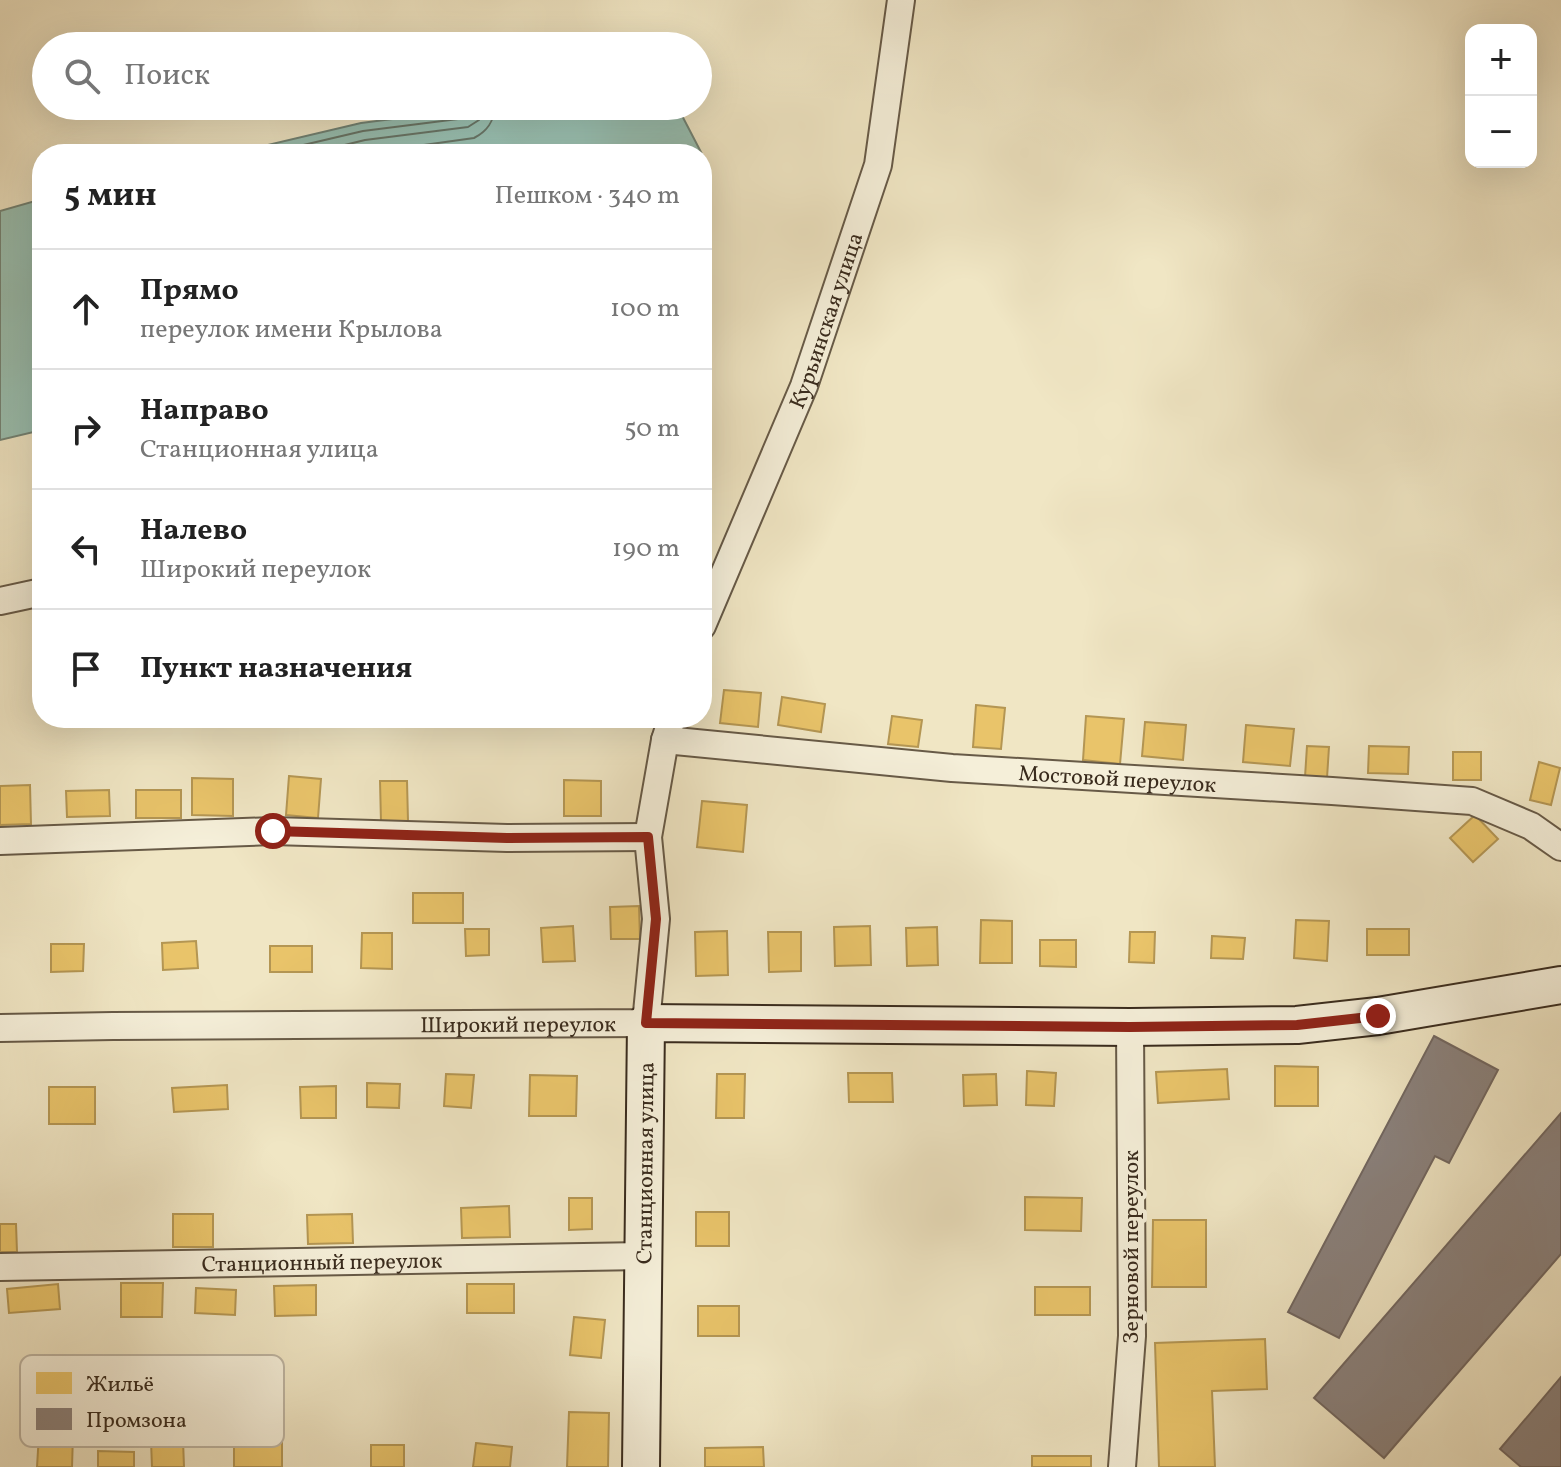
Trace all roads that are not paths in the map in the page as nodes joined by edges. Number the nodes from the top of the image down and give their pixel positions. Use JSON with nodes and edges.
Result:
{"nodes":[{"id":1,"x":901,"y":0,"type":"edge"},
{"id":2,"x":32,"y":594,"type":"edge"},
{"id":3,"x":0,"y":601,"type":"edge"},
{"id":4,"x":712,"y":602,"type":"edge"},
{"id":5,"x":668,"y":729,"type":"edge"},
{"id":6,"x":648,"y":837,"type":"junction"},
{"id":7,"x":0,"y":841,"type":"edge"},
{"id":8,"x":1561,"y":847,"type":"edge"},
{"id":9,"x":1561,"y":985,"type":"edge"},
{"id":10,"x":646,"y":1023,"type":"junction"},
{"id":11,"x":1130,"y":1027,"type":"junction"},
{"id":12,"x":0,"y":1028,"type":"edge"},
{"id":13,"x":644,"y":1256,"type":"junction"},
{"id":14,"x":0,"y":1267,"type":"edge"},
{"id":15,"x":641,"y":1467,"type":"edge"},
{"id":16,"x":1122,"y":1467,"type":"edge"}],
"edges":[{"from":1,"to":4,"type":"street","name":"Курьинская улица"},
{"from":2,"to":3,"type":"street"},
{"from":5,"to":6,"type":"street","name":"Станционная улица"},
{"from":5,"to":8,"type":"street","name":"Мостовой переулок"},
{"from":6,"to":7,"type":"street"},
{"from":6,"to":10,"type":"street","name":"Станционная улица"},
{"from":9,"to":11,"type":"main road","name":"Широкий переулок"},
{"from":10,"to":11,"type":"main road","name":"Широкий переулок"},
{"from":10,"to":12,"type":"street","name":"Широкий переулок"},
{"from":10,"to":13,"type":"main road","name":"Станционная улица"},
{"from":11,"to":16,"type":"street","name":"Зерновой переулок"},
{"from":13,"to":14,"type":"street","name":"Станционный переулок"},
{"from":13,"to":15,"type":"main road","name":"Станционная улица"}]}
